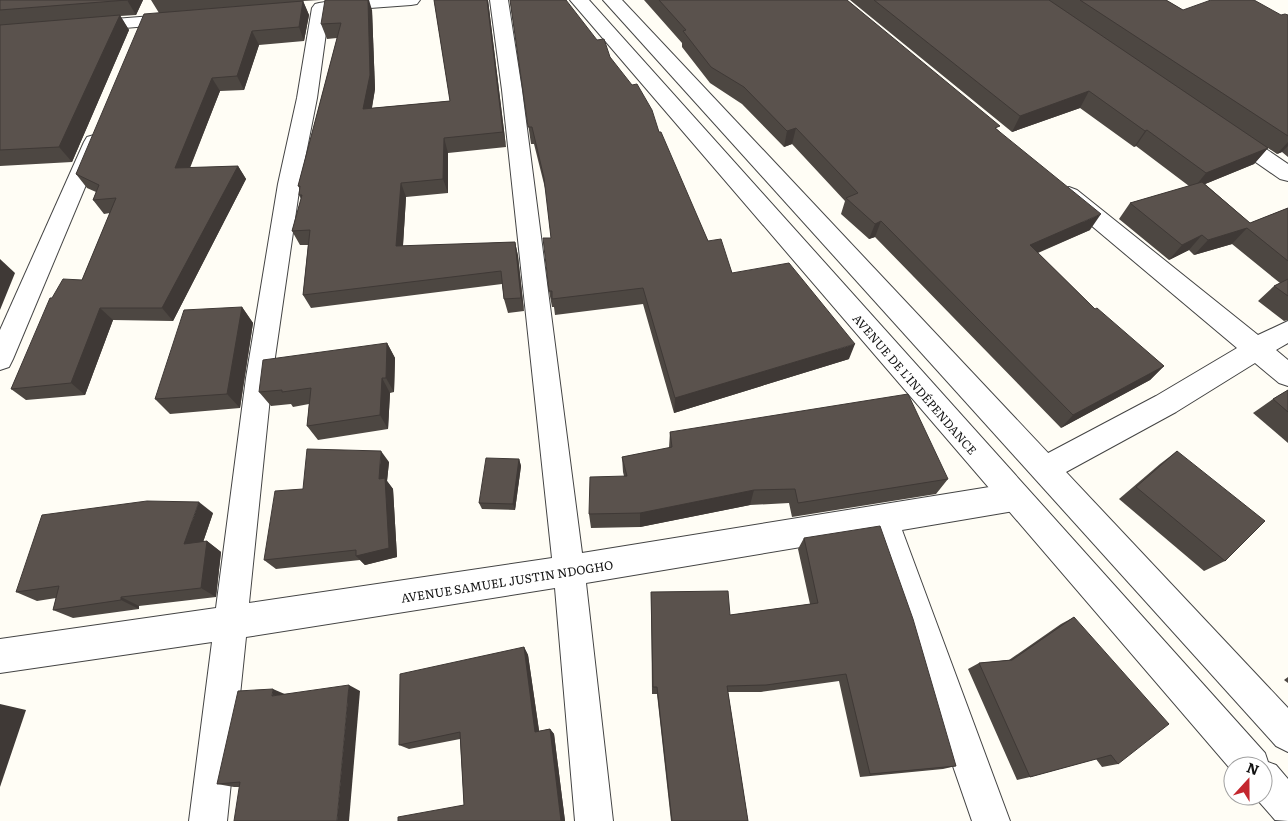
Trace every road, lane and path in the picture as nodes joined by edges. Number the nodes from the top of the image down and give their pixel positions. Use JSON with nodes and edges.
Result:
{"nodes":[{"id":1,"x":153,"y":0,"type":"edge"},
{"id":2,"x":411,"y":0,"type":"edge"},
{"id":3,"x":498,"y":0,"type":"edge"},
{"id":4,"x":579,"y":0,"type":"edge"},
{"id":5,"x":612,"y":0,"type":"edge"},
{"id":6,"x":193,"y":18,"type":"edge"},
{"id":7,"x":70,"y":27,"type":"edge"},
{"id":8,"x":141,"y":31,"type":"junction"},
{"id":9,"x":102,"y":122,"type":"edge"},
{"id":10,"x":1214,"y":123,"type":"edge"},
{"id":11,"x":1288,"y":174,"type":"edge"},
{"id":12,"x":1057,"y":184,"type":"edge"},
{"id":13,"x":1288,"y":331,"type":"edge"},
{"id":14,"x":1256,"y":349,"type":"junction"},
{"id":15,"x":0,"y":359,"type":"edge"},
{"id":16,"x":1288,"y":375,"type":"edge"},
{"id":17,"x":1045,"y":469,"type":"junction"},
{"id":18,"x":1014,"y":497,"type":"junction"},
{"id":19,"x":883,"y":520,"type":"junction"},
{"id":20,"x":569,"y":571,"type":"junction"},
{"id":21,"x":232,"y":623,"type":"junction"},
{"id":22,"x":0,"y":656,"type":"edge"},
{"id":23,"x":1288,"y":734,"type":"edge"},
{"id":24,"x":1243,"y":756,"type":"edge"},
{"id":25,"x":1273,"y":790,"type":"edge"},
{"id":26,"x":1288,"y":807,"type":"edge"},
{"id":27,"x":208,"y":821,"type":"edge"},
{"id":28,"x":594,"y":821,"type":"edge"},
{"id":29,"x":991,"y":821,"type":"edge"}],
"edges":[{"from":1,"to":8,"type":"street"},
{"from":2,"to":21,"type":"street"},
{"from":3,"to":20,"type":"street"},
{"from":4,"to":18,"type":"street","name":"AVENUE DE L'INDÉPENDANCE"},
{"from":5,"to":17,"type":"street"},
{"from":6,"to":8,"type":"street"},
{"from":7,"to":8,"type":"street"},
{"from":9,"to":15,"type":"street"},
{"from":10,"to":11,"type":"street"},
{"from":12,"to":14,"type":"street"},
{"from":13,"to":14,"type":"street"},
{"from":14,"to":16,"type":"street"},
{"from":14,"to":17,"type":"street"},
{"from":17,"to":23,"type":"street"},
{"from":18,"to":19,"type":"street","name":"AVENUE SAMUEL JUSTIN NDOGHO"},
{"from":18,"to":24,"type":"street","name":"AVENUE DE L'INDÉPENDANCE"},
{"from":19,"to":20,"type":"street","name":"AVENUE SAMUEL JUSTIN NDOGHO"},
{"from":19,"to":29,"type":"street"},
{"from":20,"to":21,"type":"street","name":"AVENUE SAMUEL JUSTIN NDOGHO"},
{"from":20,"to":28,"type":"street"},
{"from":21,"to":22,"type":"street","name":"AVENUE SAMUEL JUSTIN NDOGHO"},
{"from":21,"to":27,"type":"street"},
{"from":25,"to":26,"type":"street"}]}
